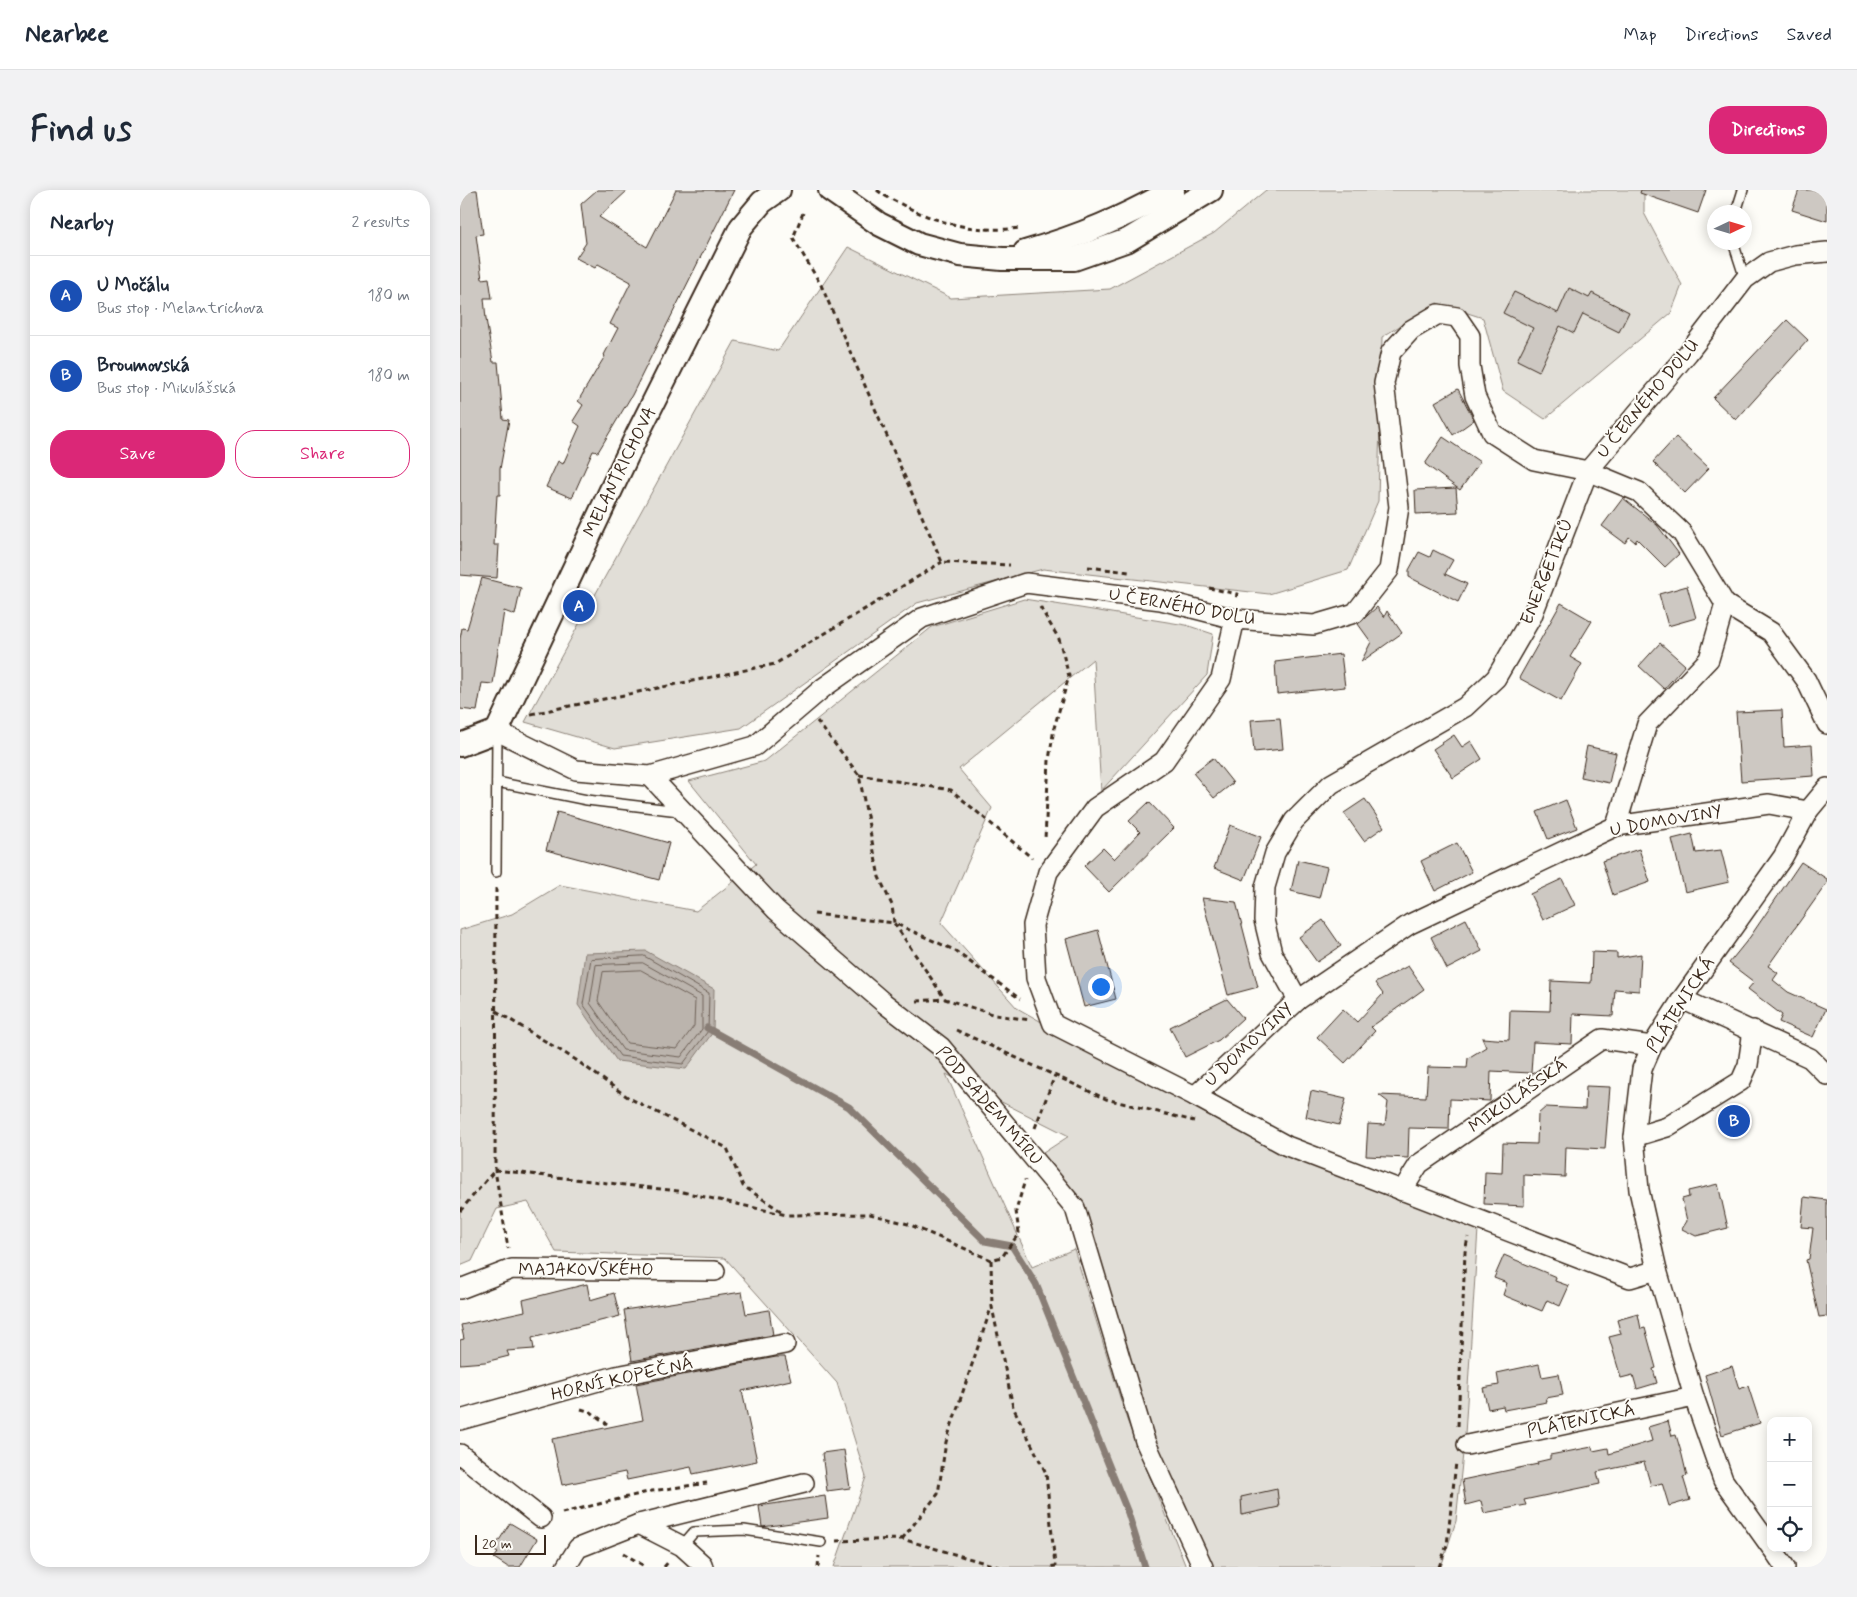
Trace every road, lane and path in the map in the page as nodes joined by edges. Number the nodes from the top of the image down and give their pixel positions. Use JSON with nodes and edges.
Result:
{"nodes":[{"id":1,"x":778,"y":190,"type":"edge"},
{"id":2,"x":830,"y":190,"type":"edge"},
{"id":3,"x":878,"y":190,"type":"edge"},
{"id":4,"x":1174,"y":190,"type":"edge"},
{"id":5,"x":1211,"y":190,"type":"edge"},
{"id":6,"x":1743,"y":190,"type":"edge"},
{"id":7,"x":1738,"y":205,"type":"edge"},
{"id":8,"x":803,"y":213,"type":"dead end"},
{"id":9,"x":1022,"y":228,"type":"dead end"},
{"id":10,"x":1736,"y":250,"type":"edge"},
{"id":11,"x":1827,"y":252,"type":"edge"},
{"id":12,"x":1002,"y":259,"type":"junction"},
{"id":13,"x":1745,"y":279,"type":"junction"},
{"id":14,"x":1588,"y":471,"type":"junction"},
{"id":15,"x":942,"y":562,"type":"junction"},
{"id":16,"x":1020,"y":565,"type":"dead end"},
{"id":17,"x":1078,"y":567,"type":"dead end"},
{"id":18,"x":1135,"y":574,"type":"dead end"},
{"id":19,"x":1026,"y":583,"type":"junction"},
{"id":20,"x":1200,"y":586,"type":"dead end"},
{"id":21,"x":1725,"y":604,"type":"junction"},
{"id":22,"x":1235,"y":619,"type":"junction"},
{"id":23,"x":804,"y":705,"type":"junction"},
{"id":24,"x":507,"y":711,"type":"junction"},
{"id":25,"x":1827,"y":724,"type":"edge"},
{"id":26,"x":496,"y":731,"type":"junction"},
{"id":27,"x":460,"y":745,"type":"edge"},
{"id":28,"x":859,"y":775,"type":"junction"},
{"id":29,"x":650,"y":776,"type":"junction"},
{"id":30,"x":496,"y":782,"type":"junction"},
{"id":31,"x":1827,"y":788,"type":"edge"},
{"id":32,"x":1808,"y":811,"type":"junction"},
{"id":33,"x":684,"y":812,"type":"junction"},
{"id":34,"x":1616,"y":826,"type":"junction"},
{"id":35,"x":496,"y":872,"type":"joint"},
{"id":36,"x":1048,"y":872,"type":"junction"},
{"id":37,"x":776,"y":910,"type":"junction"},
{"id":38,"x":894,"y":923,"type":"junction"},
{"id":39,"x":945,"y":999,"type":"junction"},
{"id":40,"x":1682,"y":999,"type":"junction"},
{"id":41,"x":1298,"y":1000,"type":"junction"},
{"id":42,"x":1022,"y":1001,"type":"dead end"},
{"id":43,"x":884,"y":1003,"type":"junction"},
{"id":44,"x":496,"y":1011,"type":"junction"},
{"id":45,"x":1053,"y":1024,"type":"junction"},
{"id":46,"x":948,"y":1026,"type":"dead end"},
{"id":47,"x":1754,"y":1030,"type":"junction"},
{"id":48,"x":1652,"y":1046,"type":"junction"},
{"id":49,"x":1056,"y":1075,"type":"junction"},
{"id":50,"x":1827,"y":1075,"type":"edge"},
{"id":51,"x":1195,"y":1096,"type":"junction"},
{"id":52,"x":1195,"y":1122,"type":"dead end"},
{"id":53,"x":1634,"y":1137,"type":"junction"},
{"id":54,"x":1026,"y":1150,"type":"junction"},
{"id":55,"x":496,"y":1170,"type":"junction"},
{"id":56,"x":1402,"y":1191,"type":"junction"},
{"id":57,"x":460,"y":1211,"type":"edge"},
{"id":58,"x":787,"y":1215,"type":"junction"},
{"id":59,"x":1465,"y":1252,"type":"dead end"},
{"id":60,"x":991,"y":1260,"type":"junction"},
{"id":61,"x":512,"y":1269,"type":"junction"},
{"id":62,"x":1657,"y":1270,"type":"junction"},
{"id":63,"x":715,"y":1271,"type":"dead end"},
{"id":64,"x":460,"y":1289,"type":"edge"},
{"id":65,"x":992,"y":1307,"type":"junction"},
{"id":66,"x":785,"y":1344,"type":"dead end"},
{"id":67,"x":1694,"y":1397,"type":"junction"},
{"id":68,"x":460,"y":1420,"type":"edge"},
{"id":69,"x":1458,"y":1427,"type":"dead end"},
{"id":70,"x":1462,"y":1450,"type":"joint"},
{"id":71,"x":460,"y":1454,"type":"edge"},
{"id":72,"x":711,"y":1483,"type":"dead end"},
{"id":73,"x":804,"y":1483,"type":"dead end"},
{"id":74,"x":541,"y":1518,"type":"joint"},
{"id":75,"x":639,"y":1524,"type":"junction"},
{"id":76,"x":902,"y":1539,"type":"junction"},
{"id":77,"x":822,"y":1542,"type":"joint"},
{"id":78,"x":1767,"y":1542,"type":"edge"},
{"id":79,"x":682,"y":1546,"type":"junction"},
{"id":80,"x":1774,"y":1552,"type":"edge"},
{"id":81,"x":566,"y":1567,"type":"edge"},
{"id":82,"x":702,"y":1567,"type":"edge"},
{"id":83,"x":999,"y":1567,"type":"edge"},
{"id":84,"x":1049,"y":1567,"type":"edge"},
{"id":85,"x":1204,"y":1567,"type":"edge"},
{"id":86,"x":1439,"y":1567,"type":"edge"},
{"id":87,"x":1785,"y":1567,"type":"edge"}],
"edges":[{"from":1,"to":24,"type":"street","name":"MELANTRICHOVA"},
{"from":2,"to":12,"type":"street"},
{"from":3,"to":9,"type":"path"},
{"from":4,"to":12,"type":"street"},
{"from":5,"to":12,"type":"street"},
{"from":6,"to":7,"type":"lane"},
{"from":8,"to":15,"type":"path"},
{"from":10,"to":13,"type":"lane"},
{"from":11,"to":13,"type":"street","name":"U ČERNÉHO DOLU"},
{"from":13,"to":14,"type":"street","name":"U ČERNÉHO DOLU"},
{"from":14,"to":21,"type":"street"},
{"from":14,"to":22,"type":"street","name":"U ČERNÉHO DOLU"},
{"from":14,"to":41,"type":"street","name":"ENERGETIKŮ"},
{"from":15,"to":16,"type":"path"},
{"from":15,"to":24,"type":"path"},
{"from":17,"to":18,"type":"path"},
{"from":19,"to":22,"type":"street","name":"U ČERNÉHO DOLU"},
{"from":19,"to":23,"type":"street","name":"U ČERNÉHO DOLU"},
{"from":19,"to":36,"type":"path"},
{"from":20,"to":22,"type":"path"},
{"from":21,"to":25,"type":"street"},
{"from":21,"to":34,"type":"street"},
{"from":22,"to":36,"type":"street"},
{"from":23,"to":28,"type":"path"},
{"from":23,"to":29,"type":"street","name":"U ČERNÉHO DOLU"},
{"from":24,"to":26,"type":"street","name":"MELANTRICHOVA"},
{"from":26,"to":27,"type":"street"},
{"from":26,"to":29,"type":"street"},
{"from":26,"to":30,"type":"lane"},
{"from":28,"to":36,"type":"path"},
{"from":28,"to":38,"type":"path"},
{"from":29,"to":33,"type":"street","name":"POD SADEM MÍRU"},
{"from":30,"to":33,"type":"lane"},
{"from":30,"to":35,"type":"lane"},
{"from":31,"to":32,"type":"street","name":"PLÁTENICKÁ"},
{"from":32,"to":34,"type":"street","name":"U DOMOVINY"},
{"from":32,"to":40,"type":"street","name":"PLÁTENICKÁ"},
{"from":33,"to":37,"type":"street","name":"POD SADEM MÍRU"},
{"from":34,"to":41,"type":"street","name":"U DOMOVINY"},
{"from":35,"to":44,"type":"path"},
{"from":36,"to":45,"type":"street"},
{"from":37,"to":38,"type":"path"},
{"from":37,"to":43,"type":"street","name":"POD SADEM MÍRU"},
{"from":38,"to":39,"type":"path"},
{"from":38,"to":42,"type":"path"},
{"from":39,"to":43,"type":"path"},
{"from":39,"to":45,"type":"path"},
{"from":40,"to":47,"type":"street"},
{"from":40,"to":48,"type":"street","name":"PLÁTENICKÁ"},
{"from":41,"to":51,"type":"street","name":"U DOMOVINY"},
{"from":43,"to":54,"type":"street","name":"POD SADEM MÍRU"},
{"from":44,"to":55,"type":"path"},
{"from":44,"to":58,"type":"path"},
{"from":45,"to":51,"type":"street","name":"U DOMOVINY"},
{"from":46,"to":49,"type":"path"},
{"from":47,"to":50,"type":"street"},
{"from":47,"to":53,"type":"street"},
{"from":48,"to":53,"type":"street","name":"PLÁTENICKÁ"},
{"from":48,"to":56,"type":"street","name":"MIKULÁŠSKÁ"},
{"from":49,"to":52,"type":"path"},
{"from":49,"to":54,"type":"path"},
{"from":51,"to":56,"type":"street"},
{"from":53,"to":62,"type":"street","name":"PLÁTENICKÁ"},
{"from":54,"to":60,"type":"path"},
{"from":54,"to":85,"type":"street","name":"POD SADEM MÍRU"},
{"from":55,"to":57,"type":"path"},
{"from":55,"to":58,"type":"path"},
{"from":55,"to":61,"type":"path"},
{"from":56,"to":62,"type":"street"},
{"from":58,"to":60,"type":"path"},
{"from":59,"to":69,"type":"path"},
{"from":60,"to":65,"type":"path"},
{"from":61,"to":63,"type":"street","name":"MAJAKOVSKÉHO"},
{"from":61,"to":64,"type":"street","name":"MAJAKOVSKÉHO"},
{"from":62,"to":67,"type":"street","name":"PLÁTENICKÁ"},
{"from":65,"to":76,"type":"path"},
{"from":65,"to":84,"type":"path"},
{"from":66,"to":68,"type":"street","name":"HORNÍ KOPEČNÁ"},
{"from":67,"to":70,"type":"street","name":"PLÁTENICKÁ"},
{"from":67,"to":78,"type":"street","name":"PLÁTENICKÁ"},
{"from":70,"to":86,"type":"path"},
{"from":71,"to":74,"type":"street"},
{"from":72,"to":74,"type":"path"},
{"from":73,"to":75,"type":"street"},
{"from":75,"to":79,"type":"street"},
{"from":75,"to":81,"type":"street"},
{"from":76,"to":77,"type":"path"},
{"from":76,"to":83,"type":"path"},
{"from":77,"to":79,"type":"lane"},
{"from":79,"to":82,"type":"street"},
{"from":80,"to":87,"type":"street","name":"PLÁTENICKÁ"}]}
